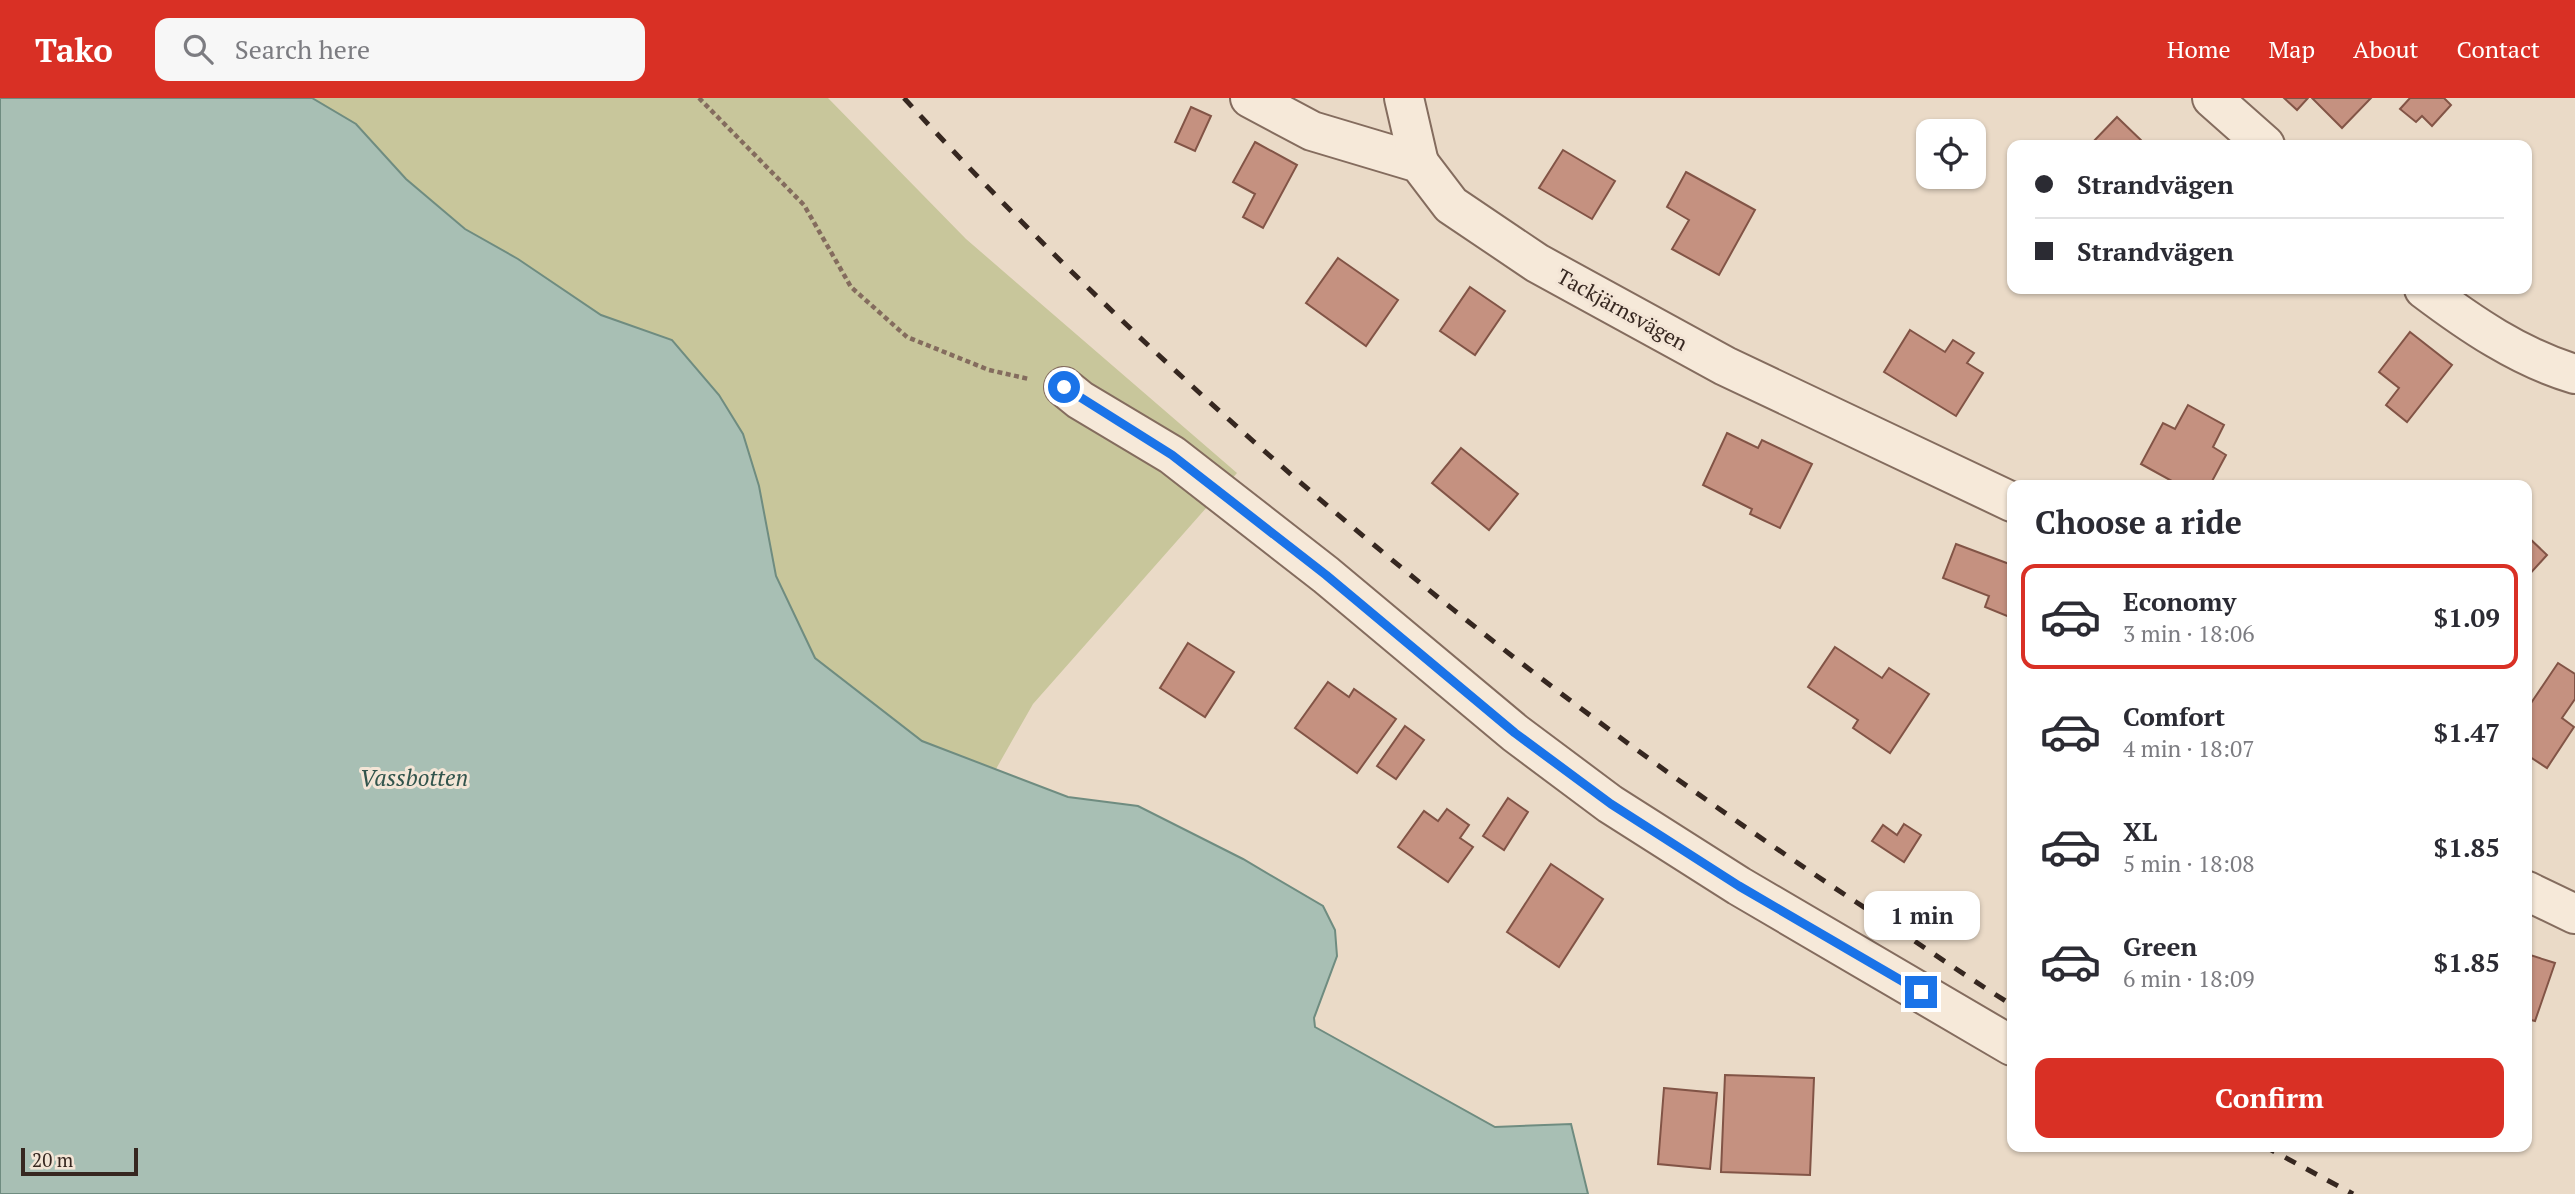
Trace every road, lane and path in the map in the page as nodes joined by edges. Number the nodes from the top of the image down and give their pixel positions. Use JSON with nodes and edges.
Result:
{"nodes":[{"id":1,"x":699,"y":98,"type":"edge"},
{"id":2,"x":1250,"y":98,"type":"edge"},
{"id":3,"x":1405,"y":98,"type":"edge"},
{"id":4,"x":2212,"y":98,"type":"edge"},
{"id":5,"x":2259,"y":140,"type":"edge"},
{"id":6,"x":1419,"y":163,"type":"junction"},
{"id":7,"x":2431,"y":294,"type":"edge"},
{"id":8,"x":2575,"y":374,"type":"edge"},
{"id":9,"x":1064,"y":387,"type":"joint"},
{"id":10,"x":2007,"y":500,"type":"edge"},
{"id":11,"x":2532,"y":894,"type":"edge"},
{"id":12,"x":2575,"y":915,"type":"edge"},
{"id":13,"x":2007,"y":1043,"type":"edge"}],
"edges":[{"from":1,"to":9,"type":"path"},
{"from":2,"to":6,"type":"street"},
{"from":3,"to":6,"type":"street"},
{"from":4,"to":5,"type":"street"},
{"from":6,"to":10,"type":"street","name":"Tackjärnsvägen"},
{"from":7,"to":8,"type":"street"},
{"from":9,"to":13,"type":"street"},
{"from":11,"to":12,"type":"street"}]}
